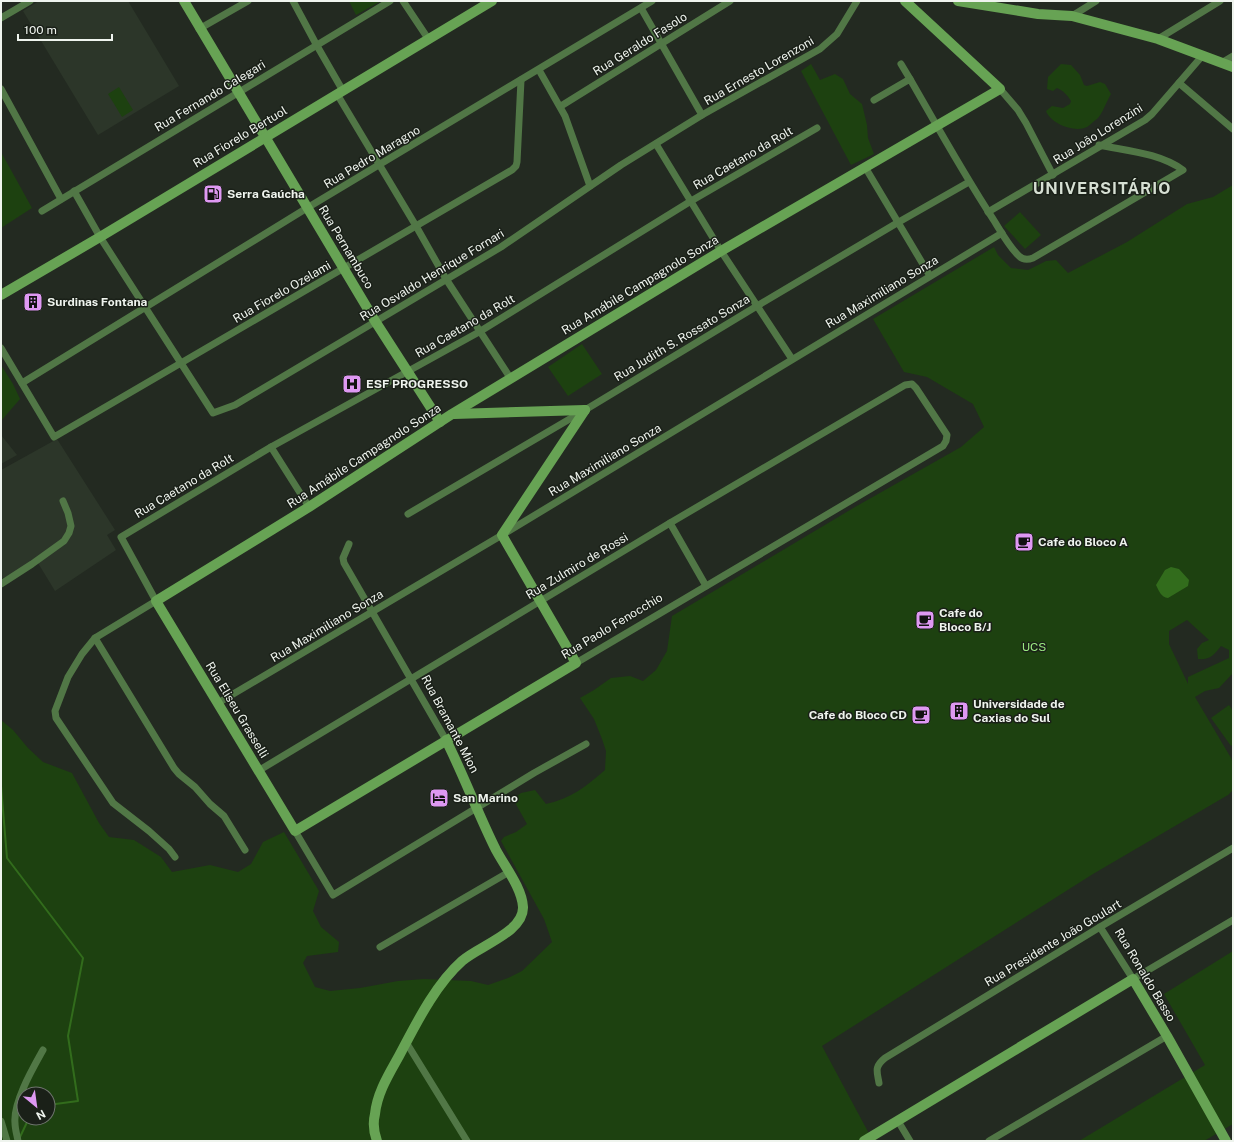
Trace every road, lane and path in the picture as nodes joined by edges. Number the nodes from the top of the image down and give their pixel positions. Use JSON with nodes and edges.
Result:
{"nodes":[{"id":1,"x":30,"y":1,"type":"edge"},
{"id":2,"x":184,"y":1,"type":"edge"},
{"id":3,"x":248,"y":1,"type":"edge"},
{"id":4,"x":293,"y":1,"type":"edge"},
{"id":5,"x":390,"y":1,"type":"edge"},
{"id":6,"x":403,"y":1,"type":"edge"},
{"id":7,"x":492,"y":1,"type":"edge"},
{"id":8,"x":652,"y":1,"type":"edge"},
{"id":9,"x":730,"y":1,"type":"edge"},
{"id":10,"x":857,"y":1,"type":"edge"},
{"id":11,"x":905,"y":1,"type":"edge"},
{"id":12,"x":958,"y":1,"type":"edge"},
{"id":13,"x":1096,"y":1,"type":"edge"},
{"id":14,"x":1220,"y":1,"type":"edge"},
{"id":15,"x":976,"y":2,"type":"edge"},
{"id":16,"x":641,"y":8,"type":"junction"},
{"id":17,"x":1072,"y":16,"type":"junction"},
{"id":18,"x":1,"y":18,"type":"edge"},
{"id":19,"x":200,"y":29,"type":"junction"},
{"id":20,"x":1158,"y":39,"type":"junction"},
{"id":21,"x":429,"y":40,"type":"junction"},
{"id":22,"x":662,"y":43,"type":"junction"},
{"id":23,"x":316,"y":44,"type":"junction"},
{"id":24,"x":1203,"y":55,"type":"junction"},
{"id":25,"x":1233,"y":56,"type":"edge"},
{"id":26,"x":1222,"y":62,"type":"junction"},
{"id":27,"x":901,"y":64,"type":"dead end"},
{"id":28,"x":1233,"y":67,"type":"edge"},
{"id":29,"x":539,"y":70,"type":"junction"},
{"id":30,"x":910,"y":79,"type":"junction"},
{"id":31,"x":521,"y":80,"type":"junction"},
{"id":32,"x":1179,"y":83,"type":"junction"},
{"id":33,"x":1,"y":89,"type":"edge"},
{"id":34,"x":1000,"y":89,"type":"junction"},
{"id":35,"x":237,"y":92,"type":"junction"},
{"id":36,"x":340,"y":93,"type":"junction"},
{"id":37,"x":874,"y":100,"type":"dead end"},
{"id":38,"x":561,"y":106,"type":"junction"},
{"id":39,"x":702,"y":115,"type":"junction"},
{"id":40,"x":937,"y":126,"type":"junction"},
{"id":41,"x":818,"y":128,"type":"dead end"},
{"id":42,"x":1233,"y":129,"type":"edge"},
{"id":43,"x":265,"y":137,"type":"junction"},
{"id":44,"x":656,"y":144,"type":"junction"},
{"id":45,"x":1099,"y":146,"type":"junction"},
{"id":46,"x":380,"y":165,"type":"junction"},
{"id":47,"x":865,"y":168,"type":"junction"},
{"id":48,"x":1053,"y":175,"type":"junction"},
{"id":49,"x":969,"y":182,"type":"junction"},
{"id":50,"x":590,"y":186,"type":"junction"},
{"id":51,"x":74,"y":191,"type":"junction"},
{"id":52,"x":61,"y":199,"type":"junction"},
{"id":53,"x":691,"y":201,"type":"junction"},
{"id":54,"x":307,"y":208,"type":"junction"},
{"id":55,"x":42,"y":211,"type":"dead end"},
{"id":56,"x":988,"y":212,"type":"junction"},
{"id":57,"x":897,"y":222,"type":"junction"},
{"id":58,"x":416,"y":226,"type":"junction"},
{"id":59,"x":1002,"y":233,"type":"junction"},
{"id":60,"x":100,"y":237,"type":"junction"},
{"id":61,"x":721,"y":251,"type":"junction"},
{"id":62,"x":344,"y":269,"type":"junction"},
{"id":63,"x":930,"y":276,"type":"junction"},
{"id":64,"x":446,"y":279,"type":"junction"},
{"id":65,"x":1,"y":294,"type":"edge"},
{"id":66,"x":757,"y":306,"type":"junction"},
{"id":67,"x":146,"y":307,"type":"junction"},
{"id":68,"x":375,"y":322,"type":"junction"},
{"id":69,"x":479,"y":332,"type":"junction"},
{"id":70,"x":1,"y":348,"type":"edge"},
{"id":71,"x":792,"y":360,"type":"junction"},
{"id":72,"x":182,"y":363,"type":"junction"},
{"id":73,"x":407,"y":372,"type":"junction"},
{"id":74,"x":511,"y":379,"type":"junction"},
{"id":75,"x":22,"y":383,"type":"junction"},
{"id":76,"x":909,"y":384,"type":"joint"},
{"id":77,"x":585,"y":410,"type":"junction"},
{"id":78,"x":452,"y":414,"type":"junction"},
{"id":79,"x":440,"y":422,"type":"junction"},
{"id":80,"x":272,"y":447,"type":"junction"},
{"id":81,"x":63,"y":501,"type":"dead end"},
{"id":82,"x":309,"y":507,"type":"junction"},
{"id":83,"x":408,"y":514,"type":"dead end"},
{"id":84,"x":670,"y":524,"type":"junction"},
{"id":85,"x":502,"y":535,"type":"junction"},
{"id":86,"x":121,"y":537,"type":"joint"},
{"id":87,"x":349,"y":544,"type":"dead end"},
{"id":88,"x":1,"y":584,"type":"edge"},
{"id":89,"x":706,"y":586,"type":"junction"},
{"id":90,"x":156,"y":601,"type":"junction"},
{"id":91,"x":540,"y":601,"type":"junction"},
{"id":92,"x":372,"y":612,"type":"junction"},
{"id":93,"x":95,"y":638,"type":"junction"},
{"id":94,"x":576,"y":663,"type":"junction"},
{"id":95,"x":411,"y":679,"type":"junction"},
{"id":96,"x":218,"y":704,"type":"junction"},
{"id":97,"x":446,"y":740,"type":"junction"},
{"id":98,"x":586,"y":744,"type":"dead end"},
{"id":99,"x":258,"y":772,"type":"junction"},
{"id":100,"x":477,"y":807,"type":"junction"},
{"id":101,"x":295,"y":831,"type":"junction"},
{"id":102,"x":1233,"y":848,"type":"edge"},
{"id":103,"x":245,"y":850,"type":"dead end"},
{"id":104,"x":175,"y":857,"type":"dead end"},
{"id":105,"x":508,"y":872,"type":"junction"},
{"id":106,"x":1233,"y":920,"type":"edge"},
{"id":107,"x":1100,"y":927,"type":"junction"},
{"id":108,"x":380,"y":947,"type":"dead end"},
{"id":109,"x":1133,"y":979,"type":"junction"},
{"id":110,"x":1167,"y":1036,"type":"junction"},
{"id":111,"x":406,"y":1042,"type":"junction"},
{"id":112,"x":43,"y":1050,"type":"dead end"},
{"id":113,"x":879,"y":1083,"type":"dead end"},
{"id":114,"x":1,"y":1121,"type":"edge"},
{"id":115,"x":898,"y":1121,"type":"junction"},
{"id":116,"x":7,"y":1141,"type":"edge"},
{"id":117,"x":18,"y":1141,"type":"edge"},
{"id":118,"x":377,"y":1141,"type":"edge"},
{"id":119,"x":467,"y":1141,"type":"edge"},
{"id":120,"x":864,"y":1141,"type":"edge"},
{"id":121,"x":910,"y":1141,"type":"edge"},
{"id":122,"x":989,"y":1141,"type":"edge"},
{"id":123,"x":1226,"y":1141,"type":"edge"}],
"edges":[{"from":1,"to":18,"type":"street"},
{"from":2,"to":19,"type":"street","name":"Rua Pernambuco"},
{"from":3,"to":19,"type":"street"},
{"from":4,"to":23,"type":"street"},
{"from":5,"to":23,"type":"street","name":"Rua Fernando Calegari"},
{"from":6,"to":21,"type":"street"},
{"from":7,"to":21,"type":"street","name":"Rua Fiorelo Bertuol"},
{"from":8,"to":16,"type":"street","name":"Rua Pedro Maragno"},
{"from":9,"to":22,"type":"street","name":"Rua Geraldo Fasolo"},
{"from":10,"to":39,"type":"street","name":"Rua Ernesto Lorenzoni"},
{"from":11,"to":34,"type":"street"},
{"from":12,"to":15,"type":"street"},
{"from":13,"to":17,"type":"street"},
{"from":14,"to":20,"type":"street"},
{"from":15,"to":17,"type":"street"},
{"from":16,"to":22,"type":"street"},
{"from":16,"to":29,"type":"street","name":"Rua Pedro Maragno"},
{"from":17,"to":20,"type":"street"},
{"from":19,"to":35,"type":"street","name":"Rua Pernambuco"},
{"from":20,"to":24,"type":"street"},
{"from":21,"to":36,"type":"street","name":"Rua Fiorelo Bertuol"},
{"from":22,"to":38,"type":"street","name":"Rua Geraldo Fasolo"},
{"from":22,"to":39,"type":"street"},
{"from":23,"to":35,"type":"street","name":"Rua Fernando Calegari"},
{"from":23,"to":36,"type":"street"},
{"from":24,"to":26,"type":"street"},
{"from":24,"to":32,"type":"street","name":"Rua João Lorenzini"},
{"from":25,"to":26,"type":"street"},
{"from":26,"to":28,"type":"street"},
{"from":27,"to":30,"type":"street"},
{"from":29,"to":31,"type":"street","name":"Rua Pedro Maragno"},
{"from":29,"to":38,"type":"street"},
{"from":30,"to":37,"type":"street"},
{"from":30,"to":40,"type":"street"},
{"from":31,"to":46,"type":"street","name":"Rua Pedro Maragno"},
{"from":31,"to":58,"type":"street","name":"Rua Fiorelo Ozelami"},
{"from":32,"to":42,"type":"street"},
{"from":32,"to":45,"type":"street","name":"Rua João Lorenzini"},
{"from":33,"to":52,"type":"street"},
{"from":34,"to":40,"type":"street","name":"Rua Amábile Campagnolo Sonza"},
{"from":34,"to":48,"type":"street"},
{"from":35,"to":43,"type":"street","name":"Rua Pernambuco"},
{"from":35,"to":51,"type":"street","name":"Rua Fernando Calegari"},
{"from":36,"to":43,"type":"street","name":"Rua Fiorelo Bertuol"},
{"from":36,"to":46,"type":"street"},
{"from":38,"to":50,"type":"street"},
{"from":39,"to":44,"type":"street","name":"Rua Ernesto Lorenzoni"},
{"from":40,"to":47,"type":"street","name":"Rua Amábile Campagnolo Sonza"},
{"from":40,"to":49,"type":"street"},
{"from":41,"to":53,"type":"street","name":"Rua Caetano da Rolt"},
{"from":43,"to":54,"type":"street","name":"Rua Pernambuco"},
{"from":43,"to":60,"type":"street","name":"Rua Fiorelo Bertuol"},
{"from":44,"to":50,"type":"street","name":"Rua Osvaldo Henrique Fornari"},
{"from":44,"to":53,"type":"street"},
{"from":45,"to":48,"type":"street","name":"Rua João Lorenzini"},
{"from":45,"to":59,"type":"street"},
{"from":46,"to":54,"type":"street","name":"Rua Pedro Maragno"},
{"from":46,"to":58,"type":"street"},
{"from":47,"to":57,"type":"street"},
{"from":47,"to":61,"type":"street","name":"Rua Amábile Campagnolo Sonza"},
{"from":48,"to":56,"type":"street","name":"Rua João Lorenzini"},
{"from":49,"to":56,"type":"street"},
{"from":49,"to":57,"type":"street","name":"Rua Judith S. Rossato Sonza"},
{"from":50,"to":64,"type":"street","name":"Rua Osvaldo Henrique Fornari"},
{"from":51,"to":52,"type":"street","name":"Rua Fernando Calegari"},
{"from":51,"to":60,"type":"street"},
{"from":52,"to":55,"type":"street","name":"Rua Fernando Calegari"},
{"from":53,"to":61,"type":"street"},
{"from":53,"to":69,"type":"street","name":"Rua Caetano da Rolt"},
{"from":54,"to":62,"type":"street","name":"Rua Pernambuco"},
{"from":54,"to":67,"type":"street","name":"Rua Pedro Maragno"},
{"from":56,"to":59,"type":"street"},
{"from":57,"to":63,"type":"street"},
{"from":57,"to":66,"type":"street","name":"Rua Judith S. Rossato Sonza"},
{"from":58,"to":62,"type":"street","name":"Rua Fiorelo Ozelami"},
{"from":58,"to":64,"type":"street"},
{"from":59,"to":63,"type":"street","name":"Rua Maximiliano Sonza"},
{"from":60,"to":65,"type":"street","name":"Rua Fiorelo Bertuol"},
{"from":60,"to":67,"type":"street"},
{"from":61,"to":66,"type":"street"},
{"from":61,"to":74,"type":"street","name":"Rua Amábile Campagnolo Sonza"},
{"from":62,"to":68,"type":"street","name":"Rua Pernambuco"},
{"from":62,"to":72,"type":"street","name":"Rua Fiorelo Ozelami"},
{"from":63,"to":71,"type":"street","name":"Rua Maximiliano Sonza"},
{"from":64,"to":68,"type":"street","name":"Rua Osvaldo Henrique Fornari"},
{"from":64,"to":69,"type":"street"},
{"from":66,"to":71,"type":"street"},
{"from":66,"to":77,"type":"street","name":"Rua Judith S. Rossato Sonza"},
{"from":67,"to":72,"type":"street"},
{"from":67,"to":75,"type":"street","name":"Rua Pedro Maragno"},
{"from":68,"to":72,"type":"street","name":"Rua Osvaldo Henrique Fornari"},
{"from":68,"to":73,"type":"street","name":"Rua Pernambuco"},
{"from":69,"to":73,"type":"street","name":"Rua Caetano da Rolt"},
{"from":69,"to":74,"type":"street"},
{"from":70,"to":75,"type":"street"},
{"from":71,"to":85,"type":"street","name":"Rua Maximiliano Sonza"},
{"from":72,"to":75,"type":"street","name":"Rua Fiorelo Ozelami"},
{"from":73,"to":79,"type":"street","name":"Rua Pernambuco"},
{"from":73,"to":80,"type":"street","name":"Rua Caetano da Rolt"},
{"from":74,"to":78,"type":"street","name":"Rua Amábile Campagnolo Sonza"},
{"from":76,"to":84,"type":"street","name":"Rua Zulmiro de Rossi"},
{"from":76,"to":89,"type":"street","name":"Rua Paolo Fenocchio"},
{"from":77,"to":78,"type":"street"},
{"from":77,"to":83,"type":"street","name":"Rua Judith S. Rossato Sonza"},
{"from":77,"to":85,"type":"street"},
{"from":78,"to":79,"type":"street","name":"Rua Amábile Campagnolo Sonza"},
{"from":79,"to":82,"type":"street","name":"Rua Amábile Campagnolo Sonza"},
{"from":80,"to":82,"type":"street"},
{"from":80,"to":86,"type":"street","name":"Rua Caetano da Rolt"},
{"from":81,"to":88,"type":"street"},
{"from":82,"to":90,"type":"street","name":"Rua Amábile Campagnolo Sonza"},
{"from":84,"to":89,"type":"street"},
{"from":84,"to":91,"type":"street","name":"Rua Zulmiro de Rossi"},
{"from":85,"to":91,"type":"street"},
{"from":85,"to":92,"type":"street","name":"Rua Maximiliano Sonza"},
{"from":86,"to":90,"type":"street","name":"Rua Eliseu Grasselli"},
{"from":87,"to":92,"type":"street","name":"Rua Bramante Mion"},
{"from":89,"to":94,"type":"street","name":"Rua Paolo Fenocchio"},
{"from":90,"to":93,"type":"street","name":"Rua Amábile Campagnolo Sonza"},
{"from":90,"to":96,"type":"street","name":"Rua Eliseu Grasselli"},
{"from":91,"to":94,"type":"street"},
{"from":91,"to":95,"type":"street","name":"Rua Zulmiro de Rossi"},
{"from":92,"to":95,"type":"street","name":"Rua Bramante Mion"},
{"from":92,"to":96,"type":"street","name":"Rua Maximiliano Sonza"},
{"from":93,"to":103,"type":"street"},
{"from":93,"to":104,"type":"street","name":"Rua Amábile Campagnolo Sonza"},
{"from":94,"to":97,"type":"street","name":"Rua Paolo Fenocchio"},
{"from":95,"to":97,"type":"street","name":"Rua Bramante Mion"},
{"from":95,"to":99,"type":"street","name":"Rua Zulmiro de Rossi"},
{"from":96,"to":99,"type":"street","name":"Rua Eliseu Grasselli"},
{"from":97,"to":100,"type":"street","name":"Rua Bramante Mion"},
{"from":97,"to":101,"type":"street","name":"Rua Paolo Fenocchio"},
{"from":98,"to":100,"type":"street"},
{"from":99,"to":101,"type":"street","name":"Rua Eliseu Grasselli"},
{"from":100,"to":101,"type":"street","name":"Rua Eliseu Grasselli"},
{"from":100,"to":105,"type":"street","name":"Rua Bramante Mion"},
{"from":102,"to":107,"type":"street","name":"Rua Presidente João Goulart"},
{"from":105,"to":108,"type":"street"},
{"from":105,"to":111,"type":"street","name":"Rua Bramante Mion"},
{"from":106,"to":109,"type":"street"},
{"from":107,"to":109,"type":"street","name":"Rua Ronaldo Basso"},
{"from":107,"to":113,"type":"street","name":"Rua Presidente João Goulart"},
{"from":109,"to":110,"type":"street","name":"Rua Ronaldo Basso"},
{"from":109,"to":115,"type":"street"},
{"from":110,"to":122,"type":"street"},
{"from":110,"to":123,"type":"street","name":"Rua Ronaldo Basso"},
{"from":111,"to":118,"type":"street","name":"Rua Bramante Mion"},
{"from":111,"to":119,"type":"street"},
{"from":112,"to":117,"type":"street"},
{"from":114,"to":116,"type":"street"},
{"from":115,"to":120,"type":"street"},
{"from":115,"to":121,"type":"street"}]}
